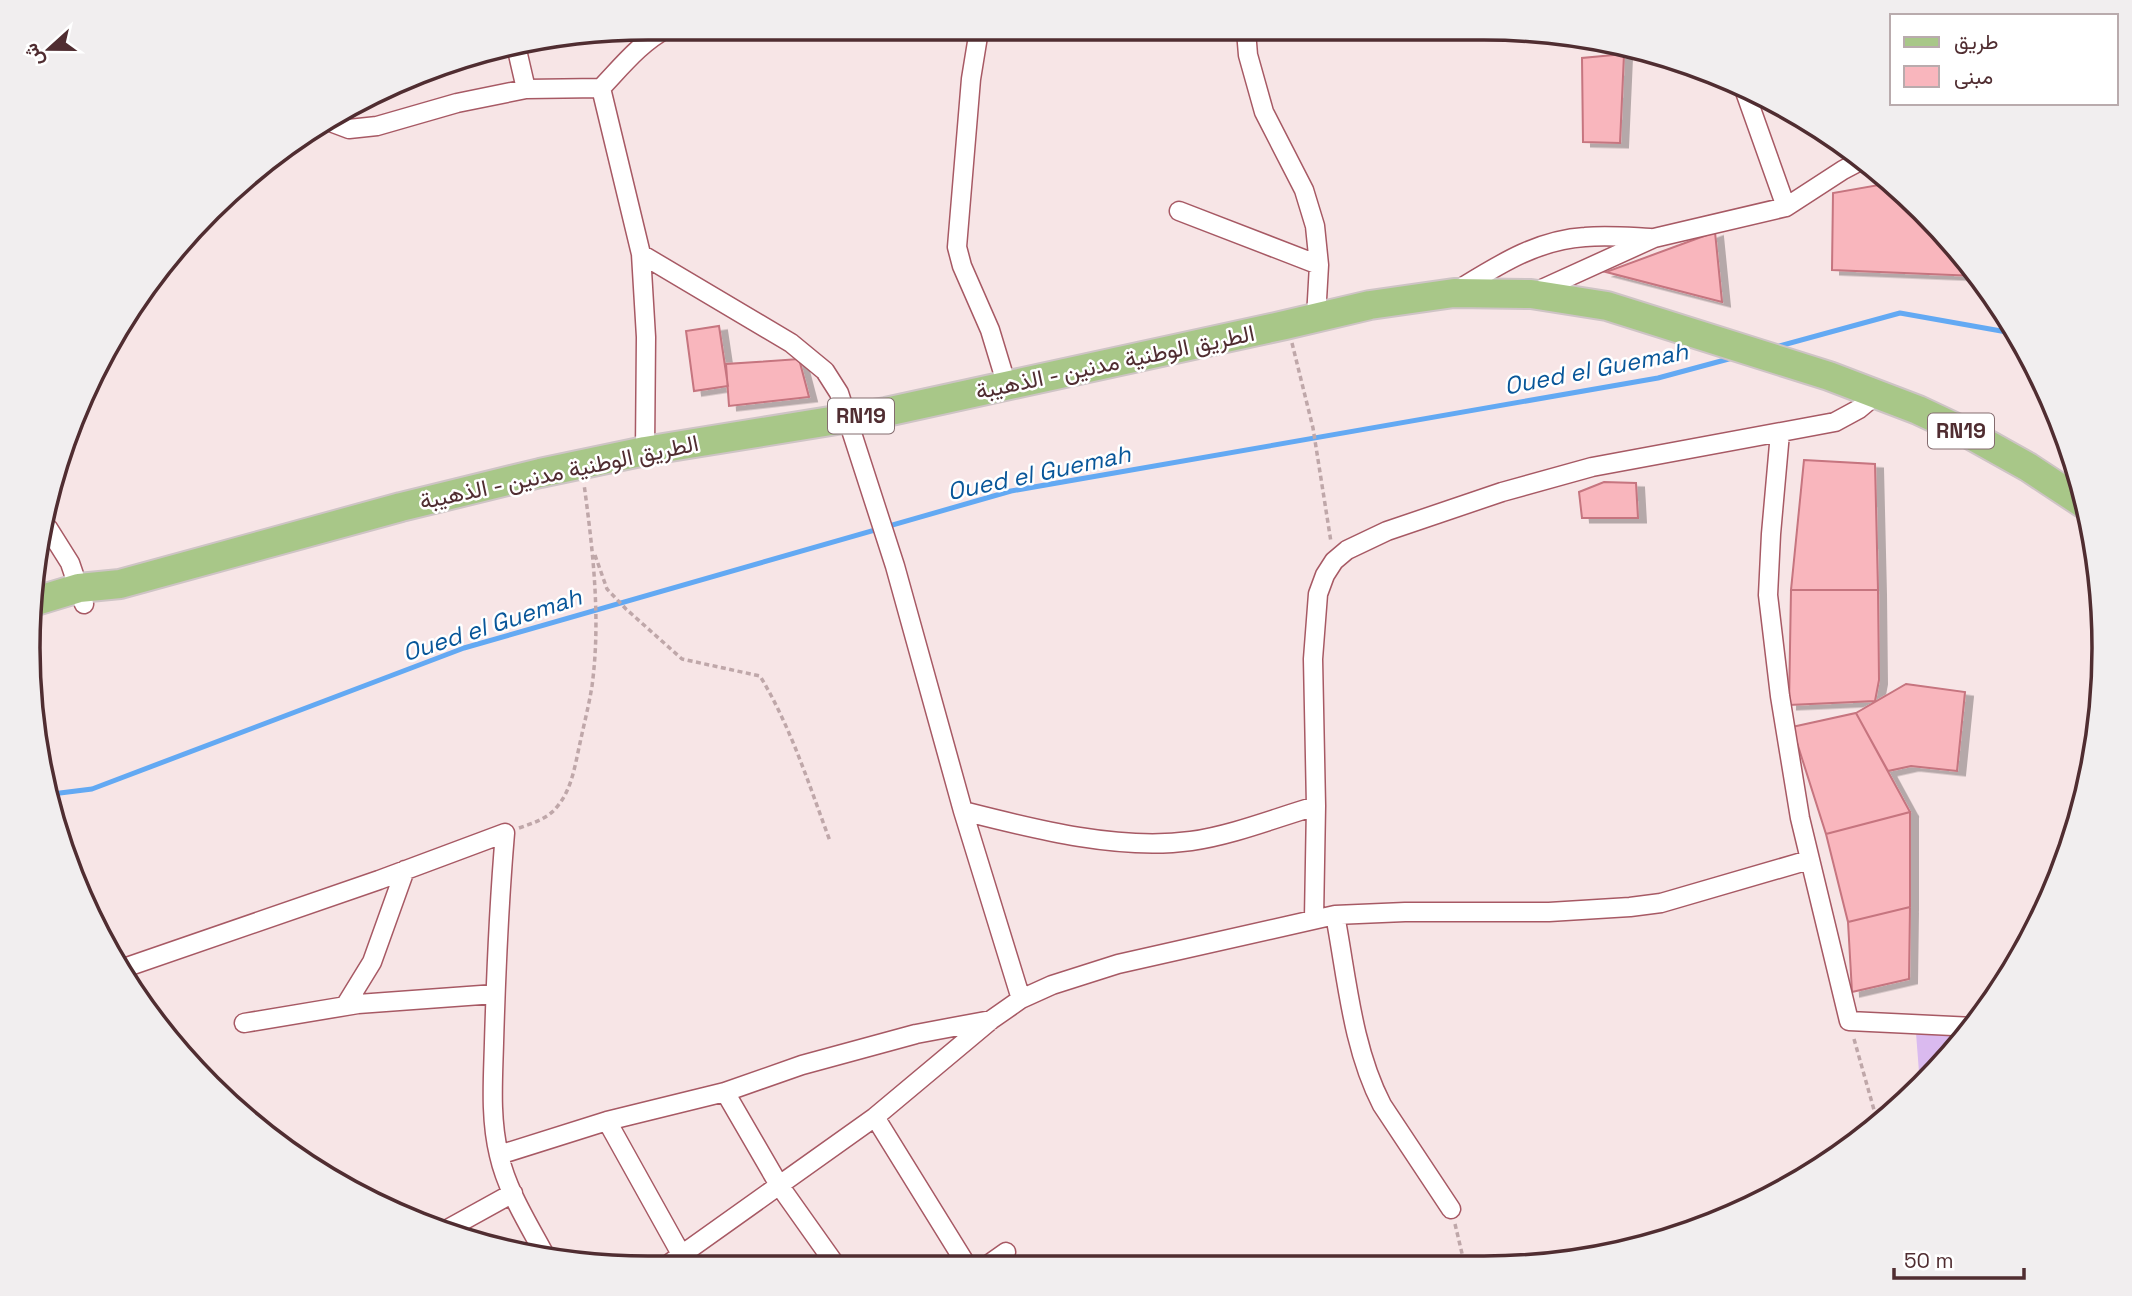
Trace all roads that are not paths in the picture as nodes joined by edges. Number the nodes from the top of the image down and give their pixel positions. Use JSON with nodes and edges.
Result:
{"nodes":[{"id":1,"x":649,"y":40,"type":"edge"},
{"id":2,"x":977,"y":40,"type":"edge"},
{"id":3,"x":1247,"y":40,"type":"edge"},
{"id":4,"x":518,"y":55,"type":"edge"},
{"id":5,"x":601,"y":88,"type":"junction"},
{"id":6,"x":526,"y":89,"type":"junction"},
{"id":7,"x":1748,"y":101,"type":"edge"},
{"id":8,"x":338,"y":126,"type":"edge"},
{"id":9,"x":1853,"y":165,"type":"edge"},
{"id":10,"x":1786,"y":207,"type":"junction"},
{"id":11,"x":1179,"y":211,"type":"dead end"},
{"id":12,"x":1654,"y":238,"type":"junction"},
{"id":13,"x":641,"y":254,"type":"junction"},
{"id":14,"x":1319,"y":265,"type":"junction"},
{"id":15,"x":1454,"y":293,"type":"junction"},
{"id":16,"x":1531,"y":294,"type":"junction"},
{"id":17,"x":1316,"y":317,"type":"junction"},
{"id":18,"x":1007,"y":386,"type":"junction"},
{"id":19,"x":1877,"y":394,"type":"junction"},
{"id":20,"x":849,"y":419,"type":"junction"},
{"id":21,"x":1780,"y":433,"type":"junction"},
{"id":22,"x":645,"y":451,"type":"junction"},
{"id":23,"x":2072,"y":496,"type":"edge"},
{"id":24,"x":51,"y":533,"type":"edge"},
{"id":25,"x":81,"y":596,"type":"junction"},
{"id":26,"x":43,"y":600,"type":"edge"},
{"id":27,"x":42,"y":614,"type":"edge"},
{"id":28,"x":1316,"y":806,"type":"junction"},
{"id":29,"x":963,"y":811,"type":"junction"},
{"id":30,"x":1809,"y":860,"type":"junction"},
{"id":31,"x":405,"y":870,"type":"junction"},
{"id":32,"x":1335,"y":915,"type":"junction"},
{"id":33,"x":1314,"y":918,"type":"junction"},
{"id":34,"x":130,"y":966,"type":"edge"},
{"id":35,"x":495,"y":995,"type":"junction"},
{"id":36,"x":1021,"y":999,"type":"junction"},
{"id":37,"x":345,"y":1006,"type":"junction"},
{"id":38,"x":991,"y":1020,"type":"junction"},
{"id":39,"x":244,"y":1023,"type":"dead end"},
{"id":40,"x":1959,"y":1026,"type":"edge"},
{"id":41,"x":725,"y":1092,"type":"junction"},
{"id":42,"x":875,"y":1117,"type":"junction"},
{"id":43,"x":607,"y":1121,"type":"junction"},
{"id":44,"x":499,"y":1155,"type":"junction"},
{"id":45,"x":779,"y":1185,"type":"junction"},
{"id":46,"x":513,"y":1193,"type":"junction"},
{"id":47,"x":1451,"y":1209,"type":"road end"},
{"id":48,"x":457,"y":1224,"type":"edge"},
{"id":49,"x":540,"y":1246,"type":"edge"},
{"id":50,"x":1006,"y":1252,"type":"dead end"},
{"id":51,"x":676,"y":1256,"type":"edge"},
{"id":52,"x":686,"y":1256,"type":"edge"},
{"id":53,"x":829,"y":1256,"type":"edge"},
{"id":54,"x":961,"y":1256,"type":"edge"},
{"id":55,"x":1000,"y":1256,"type":"edge"}],
"edges":[{"from":1,"to":5,"type":"street"},
{"from":2,"to":18,"type":"street"},
{"from":3,"to":14,"type":"street"},
{"from":4,"to":6,"type":"street"},
{"from":5,"to":6,"type":"street"},
{"from":5,"to":13,"type":"street"},
{"from":6,"to":8,"type":"street"},
{"from":7,"to":10,"type":"street"},
{"from":9,"to":10,"type":"street"},
{"from":10,"to":12,"type":"street"},
{"from":11,"to":14,"type":"street"},
{"from":12,"to":15,"type":"street"},
{"from":12,"to":16,"type":"street"},
{"from":13,"to":20,"type":"street"},
{"from":13,"to":22,"type":"street"},
{"from":14,"to":17,"type":"street"},
{"from":15,"to":16,"type":"main road","name":"الطريق الوطنية مدنين - الذهيبة","number":"RN19"},
{"from":15,"to":17,"type":"main road","name":"الطريق الوطنية مدنين - الذهيبة","number":"RN19"},
{"from":16,"to":19,"type":"main road","name":"الطريق الوطنية مدنين - الذهيبة","number":"RN19"},
{"from":17,"to":18,"type":"main road","name":"الطريق الوطنية مدنين - الذهيبة","number":"RN19"},
{"from":18,"to":20,"type":"main road","name":"الطريق الوطنية مدنين - الذهيبة","number":"RN19"},
{"from":19,"to":21,"type":"street"},
{"from":19,"to":23,"type":"main road","name":"الطريق الوطنية مدنين - الذهيبة","number":"RN19"},
{"from":20,"to":22,"type":"main road","name":"الطريق الوطنية مدنين - الذهيبة","number":"RN19"},
{"from":20,"to":29,"type":"street"},
{"from":21,"to":28,"type":"street"},
{"from":21,"to":30,"type":"street"},
{"from":22,"to":25,"type":"main road","name":"الطريق الوطنية مدنين - الذهيبة","number":"RN19"},
{"from":24,"to":25,"type":"street"},
{"from":25,"to":26,"type":"main road","name":"الطريق الوطنية مدنين - الذهيبة","number":"RN19"},
{"from":25,"to":27,"type":"main road","name":"الطريق الوطنية مدنين - الذهيبة","number":"RN19"},
{"from":28,"to":29,"type":"street"},
{"from":28,"to":33,"type":"street"},
{"from":29,"to":36,"type":"street"},
{"from":30,"to":32,"type":"street"},
{"from":30,"to":40,"type":"street"},
{"from":31,"to":34,"type":"street"},
{"from":31,"to":35,"type":"street"},
{"from":31,"to":37,"type":"street"},
{"from":32,"to":33,"type":"street"},
{"from":32,"to":47,"type":"street"},
{"from":33,"to":36,"type":"street"},
{"from":35,"to":37,"type":"street"},
{"from":35,"to":44,"type":"street"},
{"from":36,"to":38,"type":"street"},
{"from":37,"to":39,"type":"street"},
{"from":38,"to":41,"type":"street"},
{"from":38,"to":42,"type":"street"},
{"from":41,"to":43,"type":"street"},
{"from":41,"to":45,"type":"street"},
{"from":42,"to":45,"type":"street"},
{"from":42,"to":54,"type":"street"},
{"from":43,"to":44,"type":"street"},
{"from":43,"to":51,"type":"street"},
{"from":44,"to":46,"type":"street"},
{"from":45,"to":52,"type":"street"},
{"from":45,"to":53,"type":"street"},
{"from":46,"to":48,"type":"street"},
{"from":46,"to":49,"type":"street"},
{"from":50,"to":55,"type":"street"}]}
